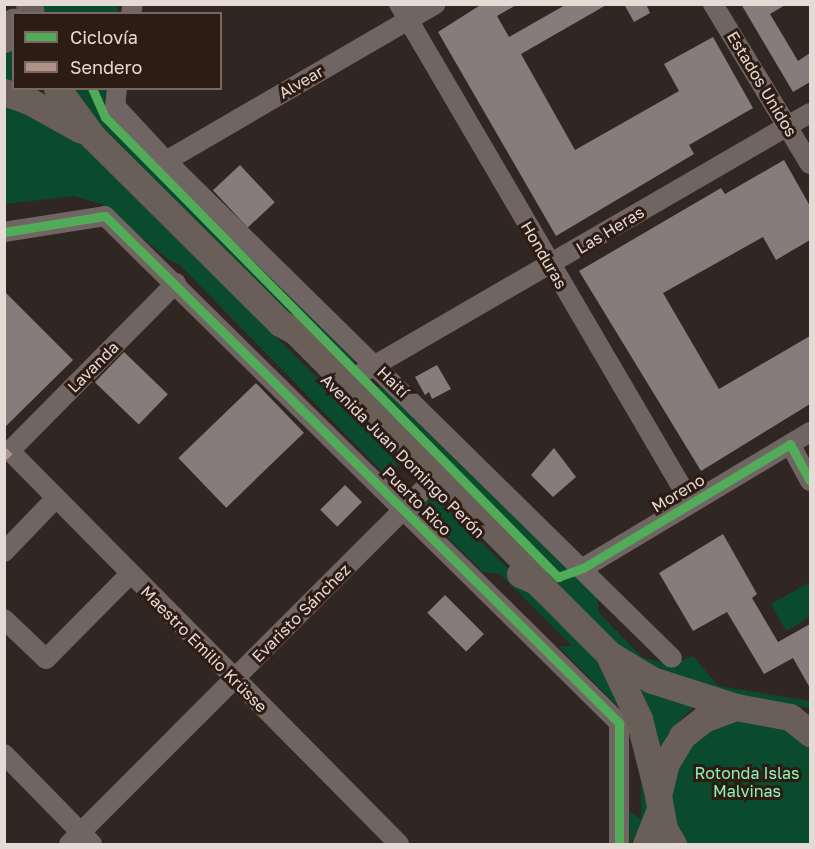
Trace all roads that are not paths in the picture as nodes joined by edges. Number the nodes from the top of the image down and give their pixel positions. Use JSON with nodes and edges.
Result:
{"nodes":[{"id":1,"x":436,"y":4,"type":"edge"},
{"id":2,"x":713,"y":4,"type":"edge"},
{"id":3,"x":404,"y":12,"type":"edge"},
{"id":4,"x":58,"y":90,"type":"edge"},
{"id":5,"x":4,"y":92,"type":"edge"},
{"id":6,"x":116,"y":97,"type":"edge"},
{"id":7,"x":810,"y":113,"type":"edge"},
{"id":8,"x":788,"y":127,"type":"junction"},
{"id":9,"x":93,"y":137,"type":"junction"},
{"id":10,"x":166,"y":161,"type":"junction"},
{"id":11,"x":810,"y":164,"type":"edge"},
{"id":12,"x":4,"y":232,"type":"edge"},
{"id":13,"x":550,"y":266,"type":"junction"},
{"id":14,"x":176,"y":283,"type":"junction"},
{"id":15,"x":280,"y":323,"type":"junction"},
{"id":16,"x":376,"y":366,"type":"junction"},
{"id":17,"x":346,"y":382,"type":"junction"},
{"id":18,"x":810,"y":432,"type":"edge"},
{"id":19,"x":790,"y":444,"type":"junction"},
{"id":20,"x":10,"y":451,"type":"joint"},
{"id":21,"x":810,"y":481,"type":"edge"},
{"id":22,"x":430,"y":483,"type":"junction"},
{"id":23,"x":54,"y":500,"type":"junction"},
{"id":24,"x":691,"y":503,"type":"junction"},
{"id":25,"x":404,"y":509,"type":"junction"},
{"id":26,"x":4,"y":552,"type":"edge"},
{"id":27,"x":583,"y":568,"type":"junction"},
{"id":28,"x":129,"y":574,"type":"junction"},
{"id":29,"x":536,"y":581,"type":"junction"},
{"id":30,"x":4,"y":619,"type":"edge"},
{"id":31,"x":609,"y":654,"type":"junction"},
{"id":32,"x":672,"y":658,"type":"dead end"},
{"id":33,"x":235,"y":679,"type":"junction"},
{"id":34,"x":736,"y":707,"type":"junction"},
{"id":35,"x":800,"y":717,"type":"edge"},
{"id":36,"x":810,"y":733,"type":"edge"},
{"id":37,"x":4,"y":754,"type":"edge"},
{"id":38,"x":659,"y":803,"type":"junction"},
{"id":39,"x":81,"y":841,"type":"edge"},
{"id":40,"x":399,"y":844,"type":"edge"},
{"id":41,"x":619,"y":844,"type":"edge"},
{"id":42,"x":646,"y":844,"type":"edge"},
{"id":43,"x":673,"y":844,"type":"edge"}],
"edges":[{"from":1,"to":3,"type":"street","name":"Alvear"},
{"from":2,"to":8,"type":"street","name":"Estados Unidos"},
{"from":3,"to":10,"type":"street","name":"Alvear"},
{"from":3,"to":13,"type":"street","name":"Honduras"},
{"from":4,"to":9,"type":"main road","name":"Avenida Juan Domingo Perón"},
{"from":5,"to":9,"type":"main road","name":"Avenida Juan Domingo Perón"},
{"from":6,"to":10,"type":"street","name":"Haití"},
{"from":7,"to":8,"type":"street","name":"Las Heras"},
{"from":8,"to":11,"type":"street","name":"Estados Unidos"},
{"from":8,"to":13,"type":"street","name":"Las Heras"},
{"from":9,"to":15,"type":"main road","name":"Avenida Juan Domingo Perón"},
{"from":10,"to":16,"type":"street","name":"Haití"},
{"from":12,"to":14,"type":"street","name":"Puerto Rico"},
{"from":13,"to":16,"type":"street","name":"Las Heras"},
{"from":13,"to":24,"type":"street","name":"Honduras"},
{"from":14,"to":20,"type":"street","name":"Lavanda"},
{"from":14,"to":25,"type":"street","name":"Puerto Rico"},
{"from":15,"to":17,"type":"main road","name":"Avenida Juan Domingo Perón"},
{"from":15,"to":22,"type":"main road","name":"Avenida Juan Domingo Perón"},
{"from":16,"to":17,"type":"street","name":"Las Heras"},
{"from":16,"to":27,"type":"street","name":"Haití"},
{"from":17,"to":29,"type":"main road","name":"Avenida Juan Domingo Perón"},
{"from":18,"to":19,"type":"street","name":"Moreno"},
{"from":19,"to":21,"type":"street"},
{"from":19,"to":24,"type":"street","name":"Moreno"},
{"from":20,"to":23,"type":"street","name":"Maestro Emilio Krüsse"},
{"from":22,"to":25,"type":"street","name":"Evaristo Sánchez"},
{"from":22,"to":29,"type":"main road","name":"Avenida Juan Domingo Perón"},
{"from":23,"to":26,"type":"street"},
{"from":23,"to":28,"type":"street","name":"Maestro Emilio Krüsse"},
{"from":24,"to":27,"type":"street","name":"Moreno"},
{"from":25,"to":33,"type":"street","name":"Evaristo Sánchez"},
{"from":25,"to":41,"type":"street","name":"Puerto Rico"},
{"from":27,"to":32,"type":"street","name":"Haití"},
{"from":28,"to":30,"type":"street"},
{"from":28,"to":33,"type":"street","name":"Maestro Emilio Krüsse"},
{"from":29,"to":31,"type":"main road","name":"Avenida Juan Domingo Perón"},
{"from":31,"to":34,"type":"main road","name":"Avenida Juan Domingo Perón"},
{"from":31,"to":38,"type":"main road","name":"Avenida Juan Domingo Perón"},
{"from":33,"to":39,"type":"street","name":"Evaristo Sánchez"},
{"from":33,"to":40,"type":"street","name":"Maestro Emilio Krüsse"},
{"from":34,"to":35,"type":"main road"},
{"from":34,"to":38,"type":"main road"},
{"from":35,"to":36,"type":"main road"},
{"from":37,"to":39,"type":"street"},
{"from":38,"to":42,"type":"main road"},
{"from":38,"to":43,"type":"main road"}]}
